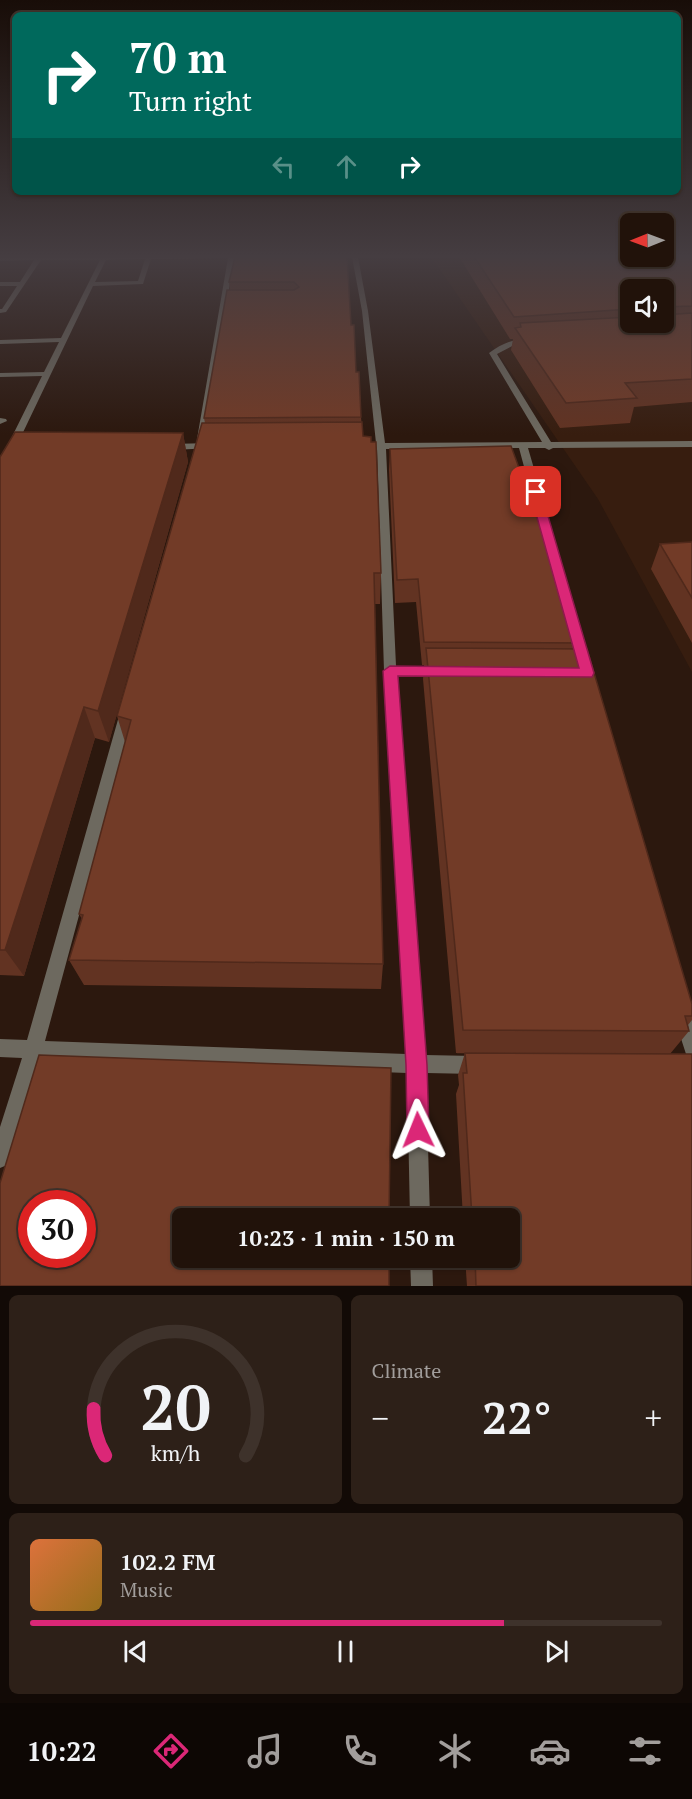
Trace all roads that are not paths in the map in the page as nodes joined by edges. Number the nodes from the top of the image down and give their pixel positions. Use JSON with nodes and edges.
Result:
{"nodes":[{"id":1,"x":75,"y":315,"type":"edge"},
{"id":2,"x":226,"y":315,"type":"edge"},
{"id":3,"x":365,"y":315,"type":"edge"},
{"id":4,"x":63,"y":340,"type":"junction"},
{"id":5,"x":538,"y":341,"type":"edge"},
{"id":6,"x":0,"y":342,"type":"edge"},
{"id":7,"x":47,"y":374,"type":"junction"},
{"id":8,"x":0,"y":375,"type":"edge"},
{"id":9,"x":692,"y":444,"type":"edge"},
{"id":10,"x":223,"y":446,"type":"edge"},
{"id":11,"x":375,"y":446,"type":"junction"},
{"id":12,"x":165,"y":447,"type":"edge"},
{"id":13,"x":523,"y":447,"type":"junction"},
{"id":14,"x":549,"y":447,"type":"junction"},
{"id":15,"x":12,"y":448,"type":"junction"},
{"id":16,"x":24,"y":448,"type":"edge"},
{"id":17,"x":199,"y":452,"type":"junction"},
{"id":18,"x":0,"y":470,"type":"edge"},
{"id":19,"x":565,"y":594,"type":"edge"},
{"id":20,"x":390,"y":671,"type":"junction"},
{"id":21,"x":448,"y":671,"type":"edge"},
{"id":22,"x":128,"y":708,"type":"edge"},
{"id":23,"x":679,"y":1003,"type":"edge"},
{"id":24,"x":0,"y":1048,"type":"edge"},
{"id":25,"x":692,"y":1048,"type":"edge"},
{"id":26,"x":34,"y":1049,"type":"junction"},
{"id":27,"x":416,"y":1065,"type":"junction"},
{"id":28,"x":488,"y":1065,"type":"edge"},
{"id":29,"x":0,"y":1158,"type":"edge"},
{"id":30,"x":420,"y":1208,"type":"edge"},
{"id":31,"x":421,"y":1268,"type":"edge"},
{"id":32,"x":422,"y":1286,"type":"edge"}],
"edges":[{"from":1,"to":4,"type":"street"},
{"from":2,"to":17,"type":"street"},
{"from":3,"to":11,"type":"street"},
{"from":4,"to":6,"type":"street"},
{"from":4,"to":7,"type":"street"},
{"from":5,"to":14,"type":"street"},
{"from":7,"to":8,"type":"street"},
{"from":7,"to":15,"type":"street"},
{"from":9,"to":14,"type":"street"},
{"from":10,"to":17,"type":"street"},
{"from":11,"to":13,"type":"street"},
{"from":11,"to":20,"type":"street"},
{"from":12,"to":17,"type":"street"},
{"from":13,"to":14,"type":"street"},
{"from":13,"to":19,"type":"street"},
{"from":15,"to":16,"type":"street"},
{"from":15,"to":18,"type":"street"},
{"from":20,"to":21,"type":"street"},
{"from":20,"to":27,"type":"street"},
{"from":22,"to":26,"type":"street"},
{"from":23,"to":25,"type":"street"},
{"from":24,"to":26,"type":"street"},
{"from":26,"to":27,"type":"street"},
{"from":26,"to":29,"type":"street"},
{"from":27,"to":28,"type":"street"},
{"from":27,"to":30,"type":"street"},
{"from":31,"to":32,"type":"street"}]}
